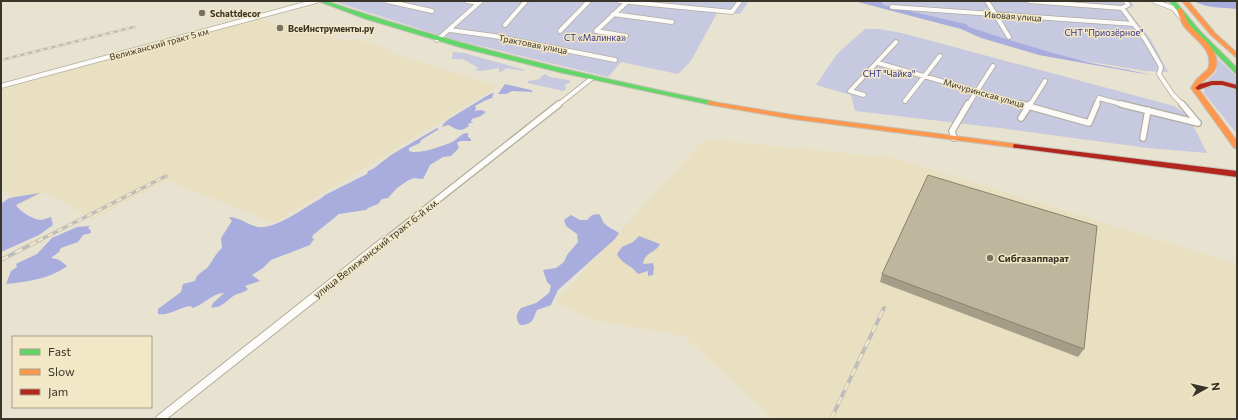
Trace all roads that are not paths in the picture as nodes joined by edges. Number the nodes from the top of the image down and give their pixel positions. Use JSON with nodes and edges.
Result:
{"nodes":[{"id":1,"x":316,"y":1,"type":"edge"},
{"id":2,"x":321,"y":1,"type":"edge"},
{"id":3,"x":387,"y":1,"type":"edge"},
{"id":4,"x":467,"y":1,"type":"edge"},
{"id":5,"x":526,"y":1,"type":"edge"},
{"id":6,"x":589,"y":1,"type":"edge"},
{"id":7,"x":619,"y":1,"type":"edge"},
{"id":8,"x":628,"y":1,"type":"edge"},
{"id":9,"x":662,"y":1,"type":"edge"},
{"id":10,"x":740,"y":1,"type":"edge"},
{"id":11,"x":987,"y":1,"type":"edge"},
{"id":12,"x":1029,"y":1,"type":"edge"},
{"id":13,"x":1126,"y":1,"type":"edge"},
{"id":14,"x":1154,"y":1,"type":"edge"},
{"id":15,"x":1172,"y":1,"type":"edge"},
{"id":16,"x":1185,"y":1,"type":"edge"},
{"id":17,"x":480,"y":2,"type":"edge"},
{"id":18,"x":659,"y":5,"type":"junction"},
{"id":19,"x":1180,"y":6,"type":"edge"},
{"id":20,"x":892,"y":8,"type":"dead end"},
{"id":21,"x":1122,"y":8,"type":"junction"},
{"id":22,"x":432,"y":11,"type":"dead end"},
{"id":23,"x":613,"y":14,"type":"junction"},
{"id":24,"x":995,"y":15,"type":"junction"},
{"id":25,"x":672,"y":22,"type":"dead end"},
{"id":26,"x":1134,"y":24,"type":"junction"},
{"id":27,"x":1186,"y":24,"type":"junction"},
{"id":28,"x":506,"y":25,"type":"dead end"},
{"id":29,"x":450,"y":30,"type":"junction"},
{"id":30,"x":560,"y":31,"type":"dead end"},
{"id":31,"x":1198,"y":32,"type":"junction"},
{"id":32,"x":626,"y":36,"type":"dead end"},
{"id":33,"x":1009,"y":37,"type":"dead end"},
{"id":34,"x":437,"y":40,"type":"junction"},
{"id":35,"x":896,"y":42,"type":"dead end"},
{"id":36,"x":940,"y":56,"type":"dead end"},
{"id":37,"x":1237,"y":56,"type":"edge"},
{"id":38,"x":615,"y":60,"type":"dead end"},
{"id":39,"x":878,"y":63,"type":"junction"},
{"id":40,"x":1237,"y":63,"type":"edge"},
{"id":41,"x":993,"y":66,"type":"dead end"},
{"id":42,"x":1237,"y":72,"type":"edge"},
{"id":43,"x":925,"y":76,"type":"junction"},
{"id":44,"x":592,"y":78,"type":"junction"},
{"id":45,"x":1045,"y":81,"type":"dead end"},
{"id":46,"x":1,"y":86,"type":"edge"},
{"id":47,"x":1237,"y":87,"type":"edge"},
{"id":48,"x":976,"y":91,"type":"junction"},
{"id":49,"x":864,"y":95,"type":"dead end"},
{"id":50,"x":905,"y":101,"type":"dead end"},
{"id":51,"x":1029,"y":106,"type":"junction"},
{"id":52,"x":1148,"y":110,"type":"junction"},
{"id":53,"x":1213,"y":113,"type":"junction"},
{"id":54,"x":1021,"y":118,"type":"dead end"},
{"id":55,"x":1224,"y":128,"type":"junction"},
{"id":56,"x":953,"y":135,"type":"junction"},
{"id":57,"x":1143,"y":138,"type":"dead end"},
{"id":58,"x":1237,"y":142,"type":"edge"},
{"id":59,"x":1015,"y":146,"type":"junction"},
{"id":60,"x":1237,"y":146,"type":"edge"},
{"id":61,"x":1237,"y":167,"type":"edge"},
{"id":62,"x":1237,"y":176,"type":"edge"},
{"id":63,"x":160,"y":419,"type":"edge"}],
"edges":[{"from":1,"to":46,"type":"street","name":"Велижанский тракт 5 км"},
{"from":2,"to":34,"type":"main road"},
{"from":3,"to":22,"type":"street"},
{"from":4,"to":17,"type":"street"},
{"from":5,"to":28,"type":"street"},
{"from":6,"to":30,"type":"street"},
{"from":7,"to":8,"type":"street"},
{"from":8,"to":18,"type":"street"},
{"from":8,"to":23,"type":"street"},
{"from":9,"to":18,"type":"street"},
{"from":10,"to":18,"type":"street"},
{"from":11,"to":24,"type":"street"},
{"from":12,"to":21,"type":"street"},
{"from":13,"to":21,"type":"street"},
{"from":14,"to":27,"type":"street"},
{"from":15,"to":19,"type":"main road"},
{"from":16,"to":37,"type":"main road"},
{"from":17,"to":29,"type":"street"},
{"from":19,"to":27,"type":"main road"},
{"from":19,"to":31,"type":"main road"},
{"from":19,"to":40,"type":"main road"},
{"from":20,"to":24,"type":"street","name":"Ивовая улица"},
{"from":21,"to":26,"type":"street"},
{"from":23,"to":25,"type":"street"},
{"from":23,"to":32,"type":"street"},
{"from":24,"to":26,"type":"street","name":"Ивовая улица"},
{"from":24,"to":33,"type":"street"},
{"from":26,"to":52,"type":"street"},
{"from":27,"to":31,"type":"street"},
{"from":27,"to":53,"type":"main road"},
{"from":29,"to":34,"type":"street"},
{"from":29,"to":38,"type":"street","name":"Трактовая улица"},
{"from":31,"to":42,"type":"main road"},
{"from":34,"to":44,"type":"main road"},
{"from":35,"to":39,"type":"street"},
{"from":36,"to":43,"type":"street"},
{"from":39,"to":43,"type":"street","name":"Мичуринская улица"},
{"from":39,"to":49,"type":"street"},
{"from":41,"to":48,"type":"street"},
{"from":43,"to":48,"type":"street","name":"Мичуринская улица"},
{"from":43,"to":50,"type":"street"},
{"from":44,"to":56,"type":"main road"},
{"from":44,"to":63,"type":"street","name":"улица Велижанский тракт 6-й км."},
{"from":45,"to":51,"type":"street"},
{"from":47,"to":53,"type":"main road"},
{"from":48,"to":51,"type":"street","name":"Мичуринская улица"},
{"from":48,"to":56,"type":"street"},
{"from":51,"to":52,"type":"street","name":"Мичуринская улица"},
{"from":51,"to":54,"type":"street"},
{"from":52,"to":57,"type":"street"},
{"from":53,"to":55,"type":"main road"},
{"from":55,"to":58,"type":"main road"},
{"from":55,"to":60,"type":"main road"},
{"from":56,"to":59,"type":"main road"},
{"from":59,"to":61,"type":"main road"},
{"from":59,"to":62,"type":"main road"}]}
